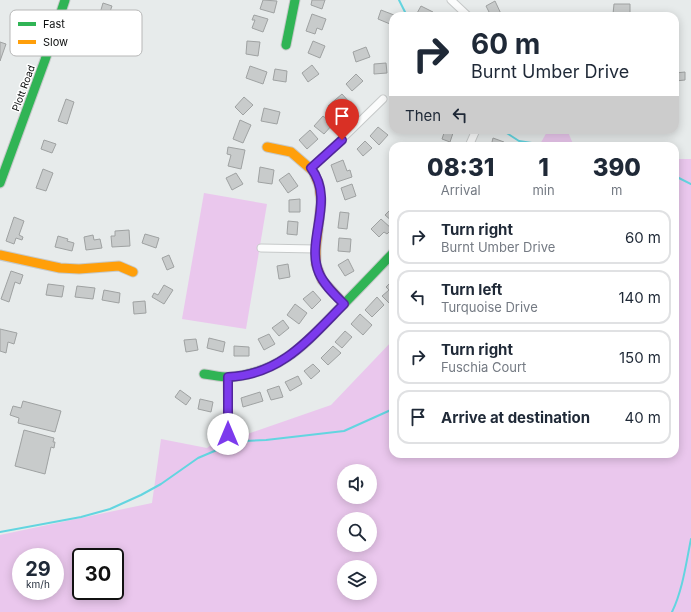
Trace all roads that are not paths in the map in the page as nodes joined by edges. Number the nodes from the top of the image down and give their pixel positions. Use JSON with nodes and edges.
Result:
{"nodes":[{"id":1,"x":65,"y":0,"type":"edge"},
{"id":2,"x":295,"y":0,"type":"edge"},
{"id":3,"x":451,"y":0,"type":"edge"},
{"id":4,"x":62,"y":10,"type":"edge"},
{"id":5,"x":464,"y":12,"type":"edge"},
{"id":6,"x":286,"y":45,"type":"dead end"},
{"id":7,"x":46,"y":56,"type":"edge"},
{"id":8,"x":383,"y":99,"type":"dead end"},
{"id":9,"x":267,"y":147,"type":"dead end"},
{"id":10,"x":311,"y":168,"type":"junction"},
{"id":11,"x":0,"y":183,"type":"edge"},
{"id":12,"x":261,"y":248,"type":"dead end"},
{"id":13,"x":316,"y":249,"type":"junction"},
{"id":14,"x":0,"y":255,"type":"edge"},
{"id":15,"x":389,"y":257,"type":"edge"},
{"id":16,"x":133,"y":272,"type":"dead end"},
{"id":17,"x":344,"y":304,"type":"junction"},
{"id":18,"x":204,"y":374,"type":"dead end"},
{"id":19,"x":228,"y":377,"type":"junction"},
{"id":20,"x":228,"y":434,"type":"dead end"}],
"edges":[{"from":1,"to":4,"type":"street","name":"Plott Road"},
{"from":2,"to":6,"type":"street"},
{"from":3,"to":5,"type":"street"},
{"from":7,"to":11,"type":"street","name":"Plott Road"},
{"from":8,"to":10,"type":"street"},
{"from":9,"to":10,"type":"street"},
{"from":10,"to":13,"type":"street"},
{"from":12,"to":13,"type":"street"},
{"from":13,"to":17,"type":"street"},
{"from":14,"to":16,"type":"street"},
{"from":15,"to":17,"type":"street"},
{"from":17,"to":19,"type":"street"},
{"from":18,"to":19,"type":"street"},
{"from":19,"to":20,"type":"street"}]}
